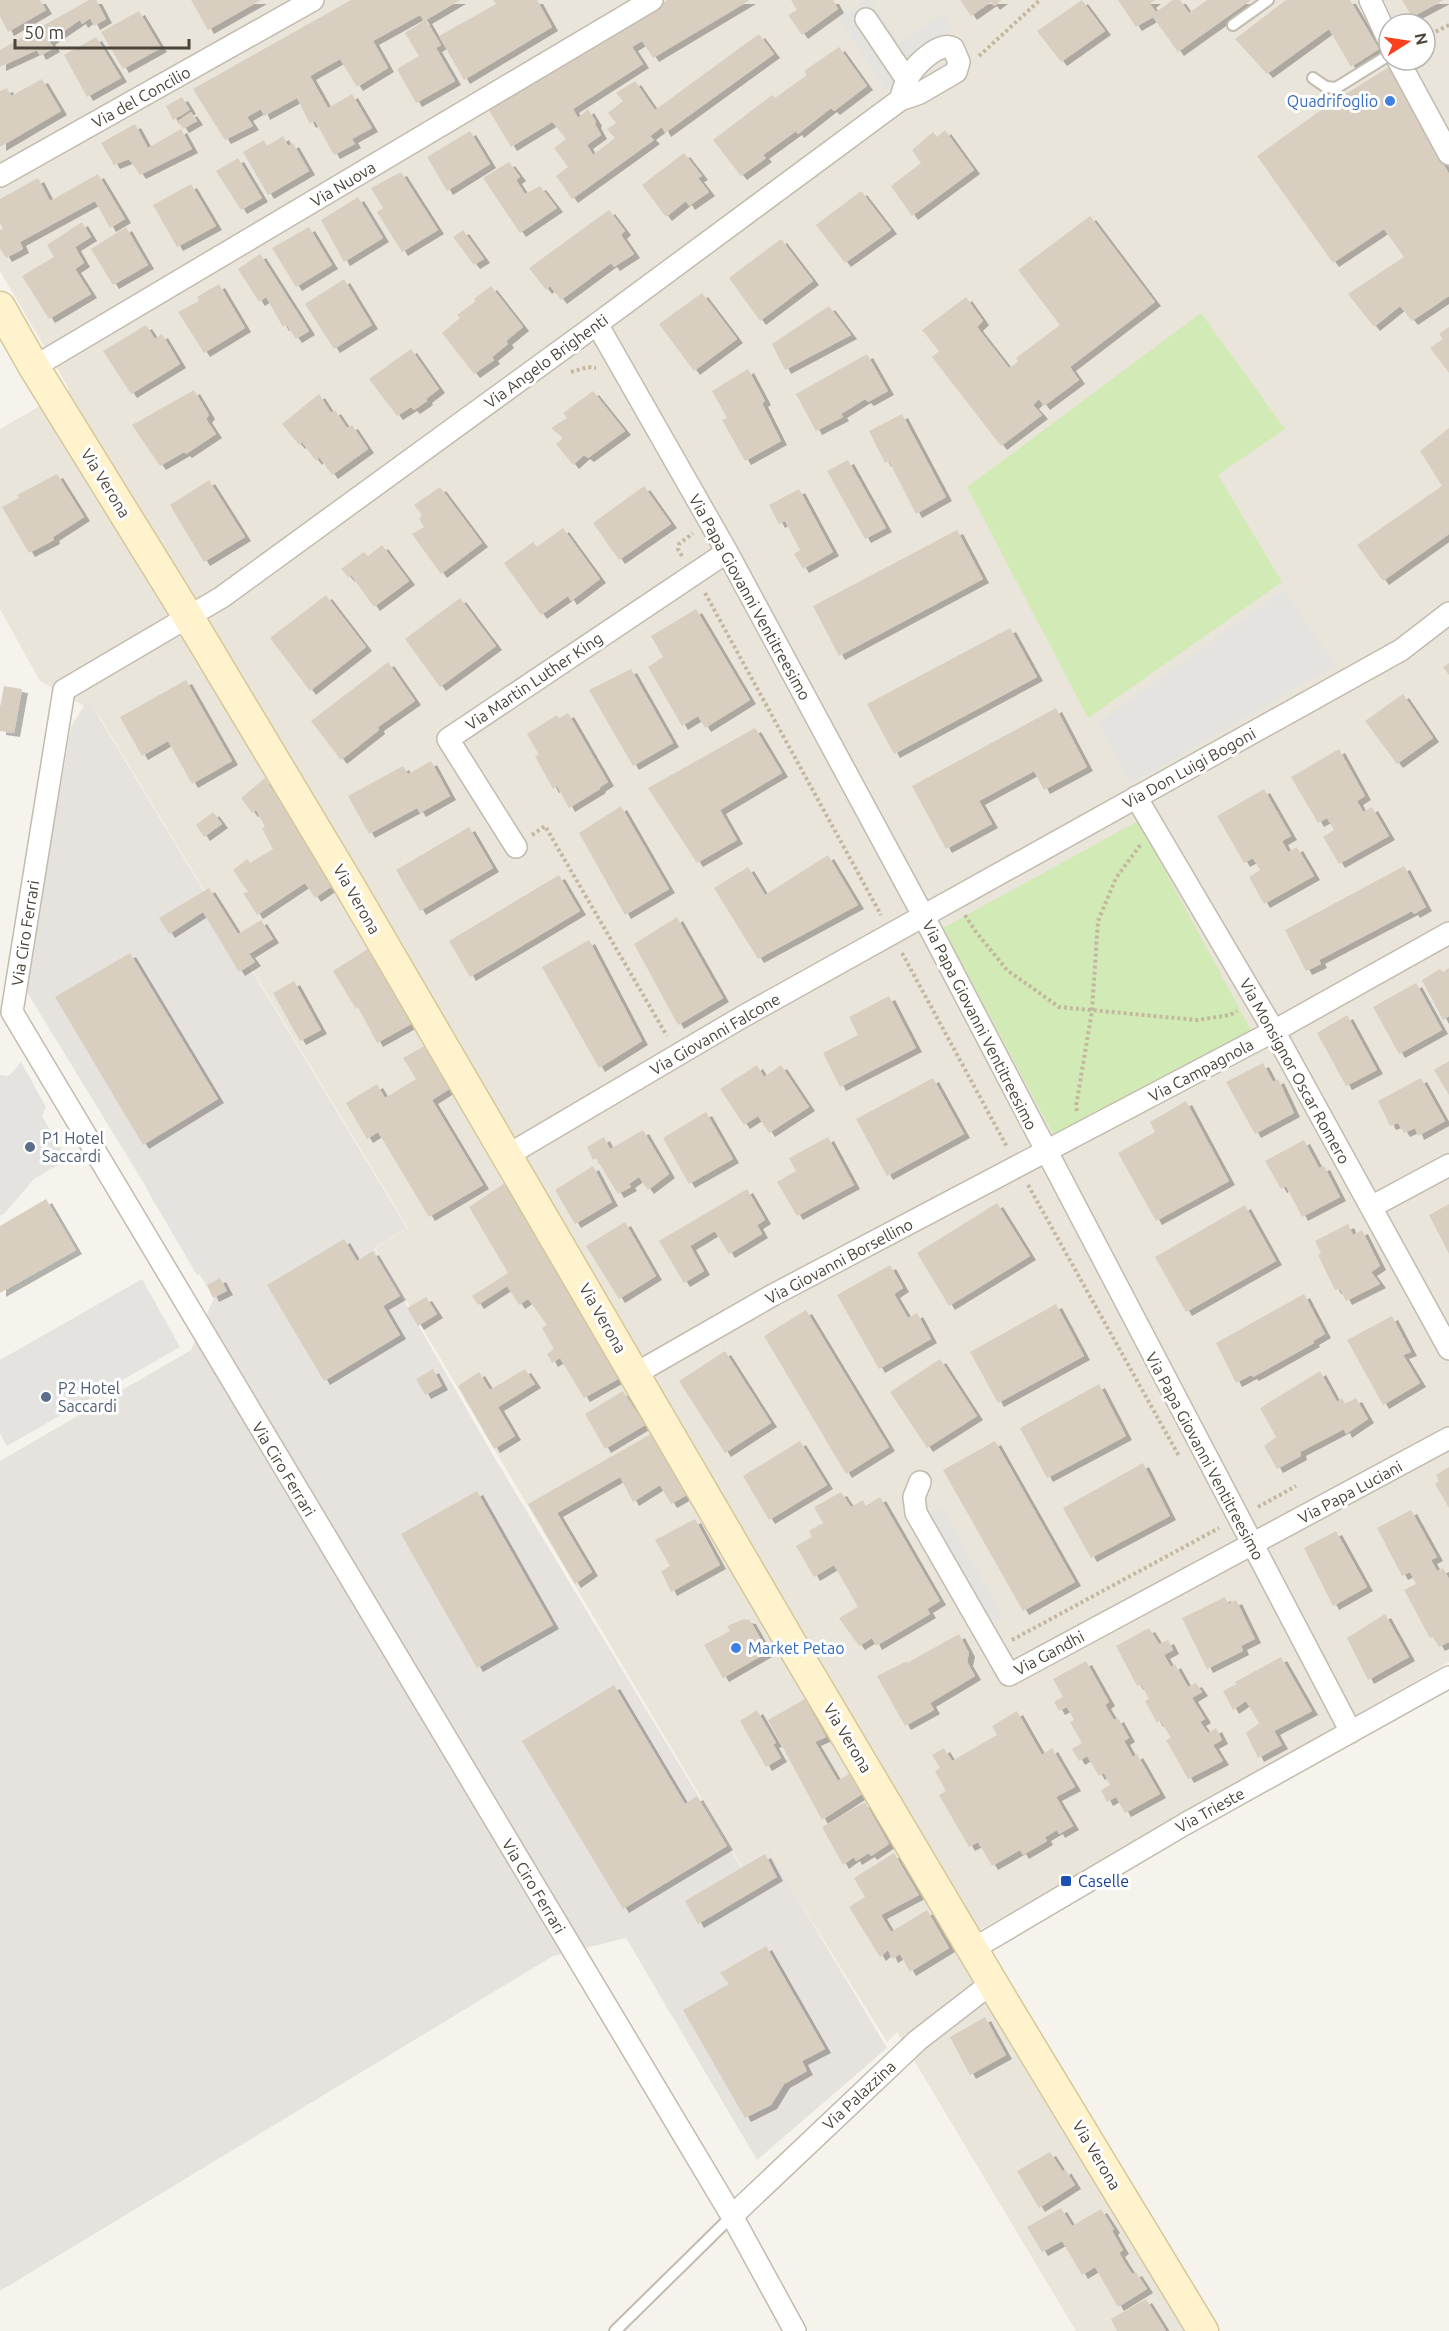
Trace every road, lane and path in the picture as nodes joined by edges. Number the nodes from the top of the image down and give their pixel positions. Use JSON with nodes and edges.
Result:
{"nodes":[{"id":1,"x":313,"y":0,"type":"edge"},
{"id":2,"x":652,"y":0,"type":"edge"},
{"id":3,"x":1040,"y":0,"type":"edge"},
{"id":4,"x":1268,"y":0,"type":"edge"},
{"id":5,"x":1370,"y":0,"type":"edge"},
{"id":6,"x":1377,"y":15,"type":"edge"},
{"id":7,"x":866,"y":19,"type":"dead end"},
{"id":8,"x":1233,"y":25,"type":"dead end"},
{"id":9,"x":1377,"y":63,"type":"edge"},
{"id":10,"x":956,"y":72,"type":"junction"},
{"id":11,"x":1405,"y":72,"type":"edge"},
{"id":12,"x":1313,"y":78,"type":"dead end"},
{"id":13,"x":903,"y":90,"type":"junction"},
{"id":14,"x":1449,"y":153,"type":"edge"},
{"id":15,"x":0,"y":176,"type":"edge"},
{"id":16,"x":0,"y":307,"type":"edge"},
{"id":17,"x":597,"y":324,"type":"junction"},
{"id":18,"x":34,"y":367,"type":"junction"},
{"id":19,"x":600,"y":369,"type":"dead end"},
{"id":20,"x":562,"y":378,"type":"dead end"},
{"id":21,"x":692,"y":527,"type":"dead end"},
{"id":22,"x":727,"y":552,"type":"junction"},
{"id":23,"x":694,"y":574,"type":"junction"},
{"id":24,"x":1449,"y":613,"type":"edge"},
{"id":25,"x":189,"y":618,"type":"junction"},
{"id":26,"x":1136,"y":797,"type":"junction"},
{"id":27,"x":1153,"y":826,"type":"junction"},
{"id":28,"x":516,"y":847,"type":"joint"},
{"id":29,"x":955,"y":899,"type":"junction"},
{"id":30,"x":924,"y":917,"type":"junction"},
{"id":31,"x":1449,"y":933,"type":"edge"},
{"id":32,"x":892,"y":934,"type":"junction"},
{"id":33,"x":1256,"y":1000,"type":"junction"},
{"id":34,"x":1092,"y":1011,"type":"junction"},
{"id":35,"x":1274,"y":1031,"type":"junction"},
{"id":36,"x":678,"y":1055,"type":"junction"},
{"id":37,"x":1081,"y":1134,"type":"junction"},
{"id":38,"x":1046,"y":1153,"type":"junction"},
{"id":39,"x":508,"y":1155,"type":"junction"},
{"id":40,"x":1449,"y":1165,"type":"edge"},
{"id":41,"x":1018,"y":1167,"type":"junction"},
{"id":42,"x":1371,"y":1207,"type":"junction"},
{"id":43,"x":1449,"y":1349,"type":"edge"},
{"id":44,"x":635,"y":1374,"type":"junction"},
{"id":45,"x":1449,"y":1438,"type":"edge"},
{"id":46,"x":1184,"y":1466,"type":"dead end"},
{"id":47,"x":920,"y":1482,"type":"dead end"},
{"id":48,"x":1213,"y":1518,"type":"dead end"},
{"id":49,"x":1252,"y":1545,"type":"junction"},
{"id":50,"x":995,"y":1650,"type":"junction"},
{"id":51,"x":1449,"y":1677,"type":"edge"},
{"id":52,"x":1351,"y":1732,"type":"junction"},
{"id":53,"x":973,"y":1949,"type":"junction"},
{"id":54,"x":993,"y":1982,"type":"junction"},
{"id":55,"x":732,"y":2216,"type":"junction"},
{"id":56,"x":615,"y":2331,"type":"edge"},
{"id":57,"x":795,"y":2331,"type":"edge"},
{"id":58,"x":1203,"y":2331,"type":"edge"}],
"edges":[{"from":1,"to":15,"type":"street","name":"Via del Concilio"},
{"from":2,"to":18,"type":"street","name":"Via Nuova"},
{"from":3,"to":10,"type":"path"},
{"from":4,"to":8,"type":"lane"},
{"from":5,"to":6,"type":"street"},
{"from":7,"to":13,"type":"street"},
{"from":9,"to":12,"type":"lane"},
{"from":10,"to":13,"type":"street","name":"Via Angelo Brighenti"},
{"from":10,"to":13,"type":"street","name":"Via Angelo Brighenti"},
{"from":11,"to":14,"type":"street"},
{"from":13,"to":17,"type":"street","name":"Via Angelo Brighenti"},
{"from":16,"to":18,"type":"street","name":"Via Verona"},
{"from":17,"to":22,"type":"street","name":"Via Papa Giovanni Ventitreesimo"},
{"from":17,"to":25,"type":"street","name":"Via Angelo Brighenti"},
{"from":18,"to":25,"type":"street","name":"Via Verona"},
{"from":19,"to":20,"type":"path"},
{"from":21,"to":23,"type":"path"},
{"from":22,"to":23,"type":"street","name":"Via Martin Luther King"},
{"from":22,"to":30,"type":"street","name":"Via Papa Giovanni Ventitreesimo"},
{"from":23,"to":28,"type":"street","name":"Via Martin Luther King"},
{"from":23,"to":32,"type":"path"},
{"from":24,"to":26,"type":"street","name":"Via Don Luigi Bogoni"},
{"from":25,"to":39,"type":"street","name":"Via Verona"},
{"from":25,"to":55,"type":"street","name":"Via Ciro Ferrari"},
{"from":26,"to":27,"type":"street","name":"Via Monsignor Oscar Romero"},
{"from":26,"to":29,"type":"street","name":"Via Don Luigi Bogoni"},
{"from":27,"to":33,"type":"street","name":"Via Monsignor Oscar Romero"},
{"from":27,"to":34,"type":"path"},
{"from":28,"to":36,"type":"path"},
{"from":29,"to":30,"type":"street","name":"Via Don Luigi Bogoni"},
{"from":29,"to":34,"type":"path"},
{"from":30,"to":32,"type":"street","name":"Via Giovanni Falcone"},
{"from":30,"to":38,"type":"street","name":"Via Papa Giovanni Ventitreesimo"},
{"from":31,"to":35,"type":"street","name":"Via Campagnola"},
{"from":32,"to":36,"type":"street","name":"Via Giovanni Falcone"},
{"from":32,"to":41,"type":"path"},
{"from":33,"to":34,"type":"path"},
{"from":33,"to":35,"type":"street","name":"Via Monsignor Oscar Romero"},
{"from":34,"to":37,"type":"path"},
{"from":35,"to":37,"type":"street","name":"Via Campagnola"},
{"from":35,"to":42,"type":"street","name":"Via Monsignor Oscar Romero"},
{"from":36,"to":39,"type":"street","name":"Via Giovanni Falcone"},
{"from":37,"to":38,"type":"street","name":"Via Campagnola"},
{"from":38,"to":41,"type":"street","name":"Via Giovanni Borsellino"},
{"from":38,"to":49,"type":"street","name":"Via Papa Giovanni Ventitreesimo"},
{"from":39,"to":44,"type":"street","name":"Via Verona"},
{"from":40,"to":42,"type":"street"},
{"from":41,"to":44,"type":"street","name":"Via Giovanni Borsellino"},
{"from":41,"to":46,"type":"path"},
{"from":42,"to":43,"type":"street","name":"Via Monsignor Oscar Romero"},
{"from":44,"to":53,"type":"street","name":"Via Verona"},
{"from":45,"to":49,"type":"street","name":"Via Papa Luciani"},
{"from":47,"to":50,"type":"street","name":"Via Gandhi"},
{"from":48,"to":50,"type":"path"},
{"from":49,"to":50,"type":"street","name":"Via Gandhi"},
{"from":49,"to":52,"type":"street","name":"Via Papa Giovanni Ventitreesimo"},
{"from":51,"to":52,"type":"street","name":"Via Trieste"},
{"from":52,"to":53,"type":"street","name":"Via Trieste"},
{"from":53,"to":54,"type":"street","name":"Via Verona"},
{"from":54,"to":55,"type":"street","name":"Via Palazzina"},
{"from":54,"to":58,"type":"street","name":"Via Verona"},
{"from":55,"to":56,"type":"lane"},
{"from":55,"to":57,"type":"street","name":"Via Ciro Ferrari"}]}
